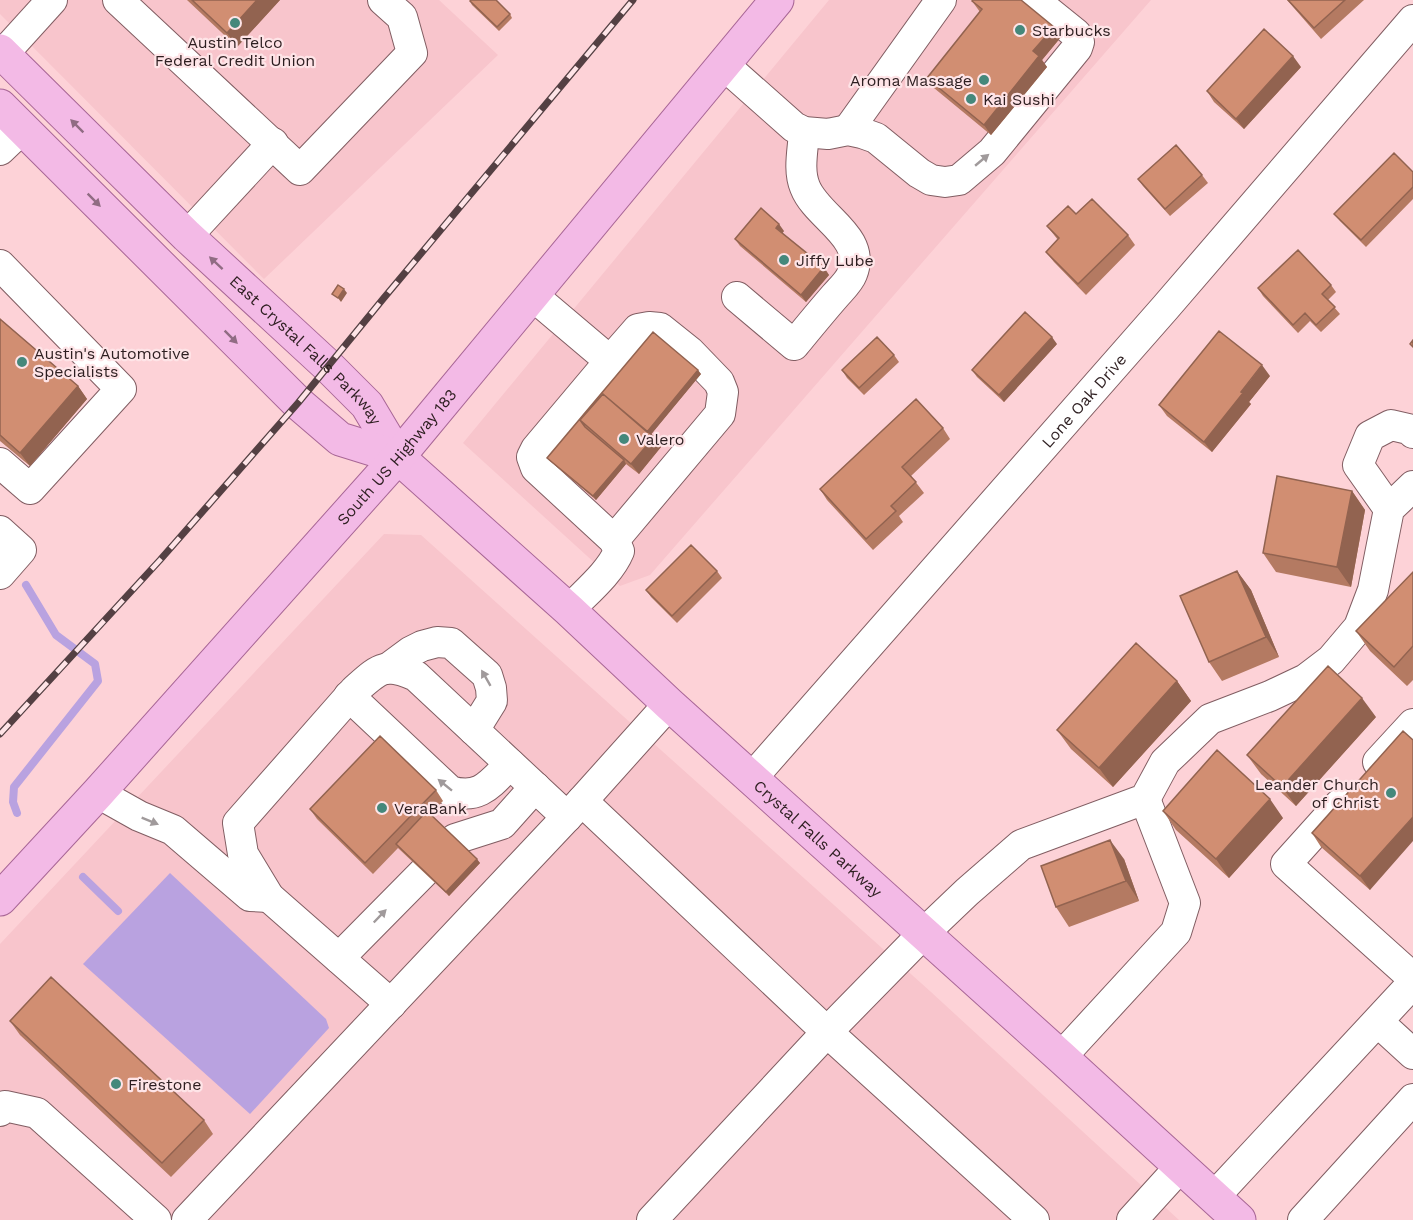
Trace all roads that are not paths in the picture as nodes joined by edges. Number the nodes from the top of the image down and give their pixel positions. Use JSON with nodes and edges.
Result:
{"nodes":[{"id":1,"x":52,"y":0,"type":"edge"},
{"id":2,"x":118,"y":0,"type":"edge"},
{"id":3,"x":383,"y":0,"type":"edge"},
{"id":4,"x":777,"y":0,"type":"edge"},
{"id":5,"x":941,"y":0,"type":"edge"},
{"id":6,"x":1034,"y":0,"type":"edge"},
{"id":7,"x":1413,"y":20,"type":"edge"},
{"id":8,"x":2,"y":52,"type":"edge"},
{"id":9,"x":724,"y":65,"type":"junction"},
{"id":10,"x":0,"y":106,"type":"edge"},
{"id":11,"x":848,"y":130,"type":"junction"},
{"id":12,"x":804,"y":132,"type":"junction"},
{"id":13,"x":11,"y":140,"type":"edge"},
{"id":14,"x":273,"y":143,"type":"junction"},
{"id":15,"x":187,"y":236,"type":"junction"},
{"id":16,"x":0,"y":265,"type":"edge"},
{"id":17,"x":532,"y":295,"type":"junction"},
{"id":18,"x":737,"y":297,"type":"dead end"},
{"id":19,"x":610,"y":361,"type":"junction"},
{"id":20,"x":1413,"y":433,"type":"edge"},
{"id":21,"x":398,"y":457,"type":"junction"},
{"id":22,"x":0,"y":463,"type":"edge"},
{"id":23,"x":1413,"y":486,"type":"edge"},
{"id":24,"x":1389,"y":509,"type":"junction"},
{"id":25,"x":0,"y":531,"type":"edge"},
{"id":26,"x":614,"y":540,"type":"junction"},
{"id":27,"x":0,"y":574,"type":"edge"},
{"id":28,"x":569,"y":610,"type":"junction"},
{"id":29,"x":387,"y":669,"type":"junction"},
{"id":30,"x":349,"y":696,"type":"junction"},
{"id":31,"x":669,"y":704,"type":"junction"},
{"id":32,"x":1413,"y":724,"type":"edge"},
{"id":33,"x":474,"y":730,"type":"junction"},
{"id":34,"x":510,"y":764,"type":"junction"},
{"id":35,"x":751,"y":779,"type":"junction"},
{"id":36,"x":535,"y":787,"type":"junction"},
{"id":37,"x":98,"y":793,"type":"junction"},
{"id":38,"x":1145,"y":799,"type":"junction"},
{"id":39,"x":574,"y":809,"type":"junction"},
{"id":40,"x":455,"y":839,"type":"edge"},
{"id":41,"x":424,"y":872,"type":"edge"},
{"id":42,"x":269,"y":897,"type":"junction"},
{"id":43,"x":0,"y":899,"type":"edge"},
{"id":44,"x":924,"y":933,"type":"junction"},
{"id":45,"x":339,"y":958,"type":"junction"},
{"id":46,"x":1413,"y":978,"type":"edge"},
{"id":47,"x":1413,"y":984,"type":"edge"},
{"id":48,"x":391,"y":1004,"type":"junction"},
{"id":49,"x":1378,"y":1022,"type":"junction"},
{"id":50,"x":827,"y":1032,"type":"junction"},
{"id":51,"x":1413,"y":1054,"type":"edge"},
{"id":52,"x":1061,"y":1057,"type":"junction"},
{"id":53,"x":1413,"y":1099,"type":"edge"},
{"id":54,"x":0,"y":1111,"type":"edge"},
{"id":55,"x":1181,"y":1166,"type":"junction"},
{"id":56,"x":1214,"y":1197,"type":"junction"},
{"id":57,"x":156,"y":1220,"type":"edge"},
{"id":58,"x":187,"y":1220,"type":"edge"},
{"id":59,"x":652,"y":1220,"type":"edge"},
{"id":60,"x":1034,"y":1220,"type":"edge"},
{"id":61,"x":1132,"y":1220,"type":"edge"},
{"id":62,"x":1239,"y":1220,"type":"edge"},
{"id":63,"x":1303,"y":1220,"type":"edge"}],
"edges":[{"from":1,"to":8,"type":"street"},
{"from":2,"to":14,"type":"street"},
{"from":3,"to":14,"type":"street"},
{"from":4,"to":9,"type":"main road","name":"South US Highway 183"},
{"from":5,"to":11,"type":"street"},
{"from":11,"to":6,"type":"street","one_way":true},
{"from":7,"to":35,"type":"street","name":"Lone Oak Drive"},
{"from":15,"to":8,"type":"main road","name":"East Crystal Falls Parkway","one_way":true},
{"from":9,"to":12,"type":"street"},
{"from":9,"to":17,"type":"main road","name":"South US Highway 183"},
{"from":10,"to":13,"type":"main road","name":"East Crystal Falls Parkway"},
{"from":11,"to":12,"type":"street"},
{"from":12,"to":18,"type":"street"},
{"from":13,"to":21,"type":"main road","name":"East Crystal Falls Parkway","one_way":true},
{"from":14,"to":15,"type":"street"},
{"from":21,"to":15,"type":"main road","name":"East Crystal Falls Parkway","one_way":true},
{"from":16,"to":22,"type":"street"},
{"from":17,"to":19,"type":"street"},
{"from":17,"to":21,"type":"main road","name":"South US Highway 183"},
{"from":19,"to":26,"type":"street"},
{"from":19,"to":26,"type":"street"},
{"from":20,"to":24,"type":"street"},
{"from":21,"to":28,"type":"main road","name":"Crystal Falls Parkway"},
{"from":21,"to":37,"type":"main road","name":"South US Highway 183"},
{"from":23,"to":24,"type":"street"},
{"from":24,"to":38,"type":"street"},
{"from":25,"to":27,"type":"street"},
{"from":26,"to":28,"type":"street"},
{"from":28,"to":31,"type":"main road","name":"Crystal Falls Parkway"},
{"from":29,"to":30,"type":"street"},
{"from":29,"to":33,"type":"street"},
{"from":33,"to":29,"type":"street","one_way":true},
{"from":34,"to":30,"type":"street","one_way":true},
{"from":30,"to":42,"type":"street"},
{"from":31,"to":35,"type":"main road","name":"Crystal Falls Parkway"},
{"from":31,"to":39,"type":"street"},
{"from":32,"to":46,"type":"street"},
{"from":33,"to":34,"type":"street"},
{"from":34,"to":36,"type":"street"},
{"from":35,"to":44,"type":"main road","name":"Crystal Falls Parkway"},
{"from":36,"to":39,"type":"street"},
{"from":36,"to":40,"type":"street"},
{"from":37,"to":42,"type":"street","one_way":true},
{"from":37,"to":43,"type":"main road","name":"South US Highway 183"},
{"from":38,"to":44,"type":"street"},
{"from":38,"to":52,"type":"street"},
{"from":39,"to":48,"type":"street"},
{"from":39,"to":50,"type":"street"},
{"from":45,"to":41,"type":"street","one_way":true},
{"from":42,"to":45,"type":"street"},
{"from":44,"to":50,"type":"street"},
{"from":44,"to":52,"type":"main road","name":"Crystal Falls Parkway"},
{"from":45,"to":48,"type":"street"},
{"from":47,"to":49,"type":"street"},
{"from":48,"to":58,"type":"street"},
{"from":49,"to":51,"type":"street"},
{"from":49,"to":56,"type":"street"},
{"from":50,"to":59,"type":"street"},
{"from":50,"to":60,"type":"street"},
{"from":52,"to":55,"type":"main road","name":"Crystal Falls Parkway"},
{"from":53,"to":63,"type":"street"},
{"from":54,"to":57,"type":"street"},
{"from":55,"to":56,"type":"main road","name":"Crystal Falls Parkway"},
{"from":55,"to":61,"type":"street"},
{"from":56,"to":62,"type":"main road","name":"Crystal Falls Parkway"}]}
